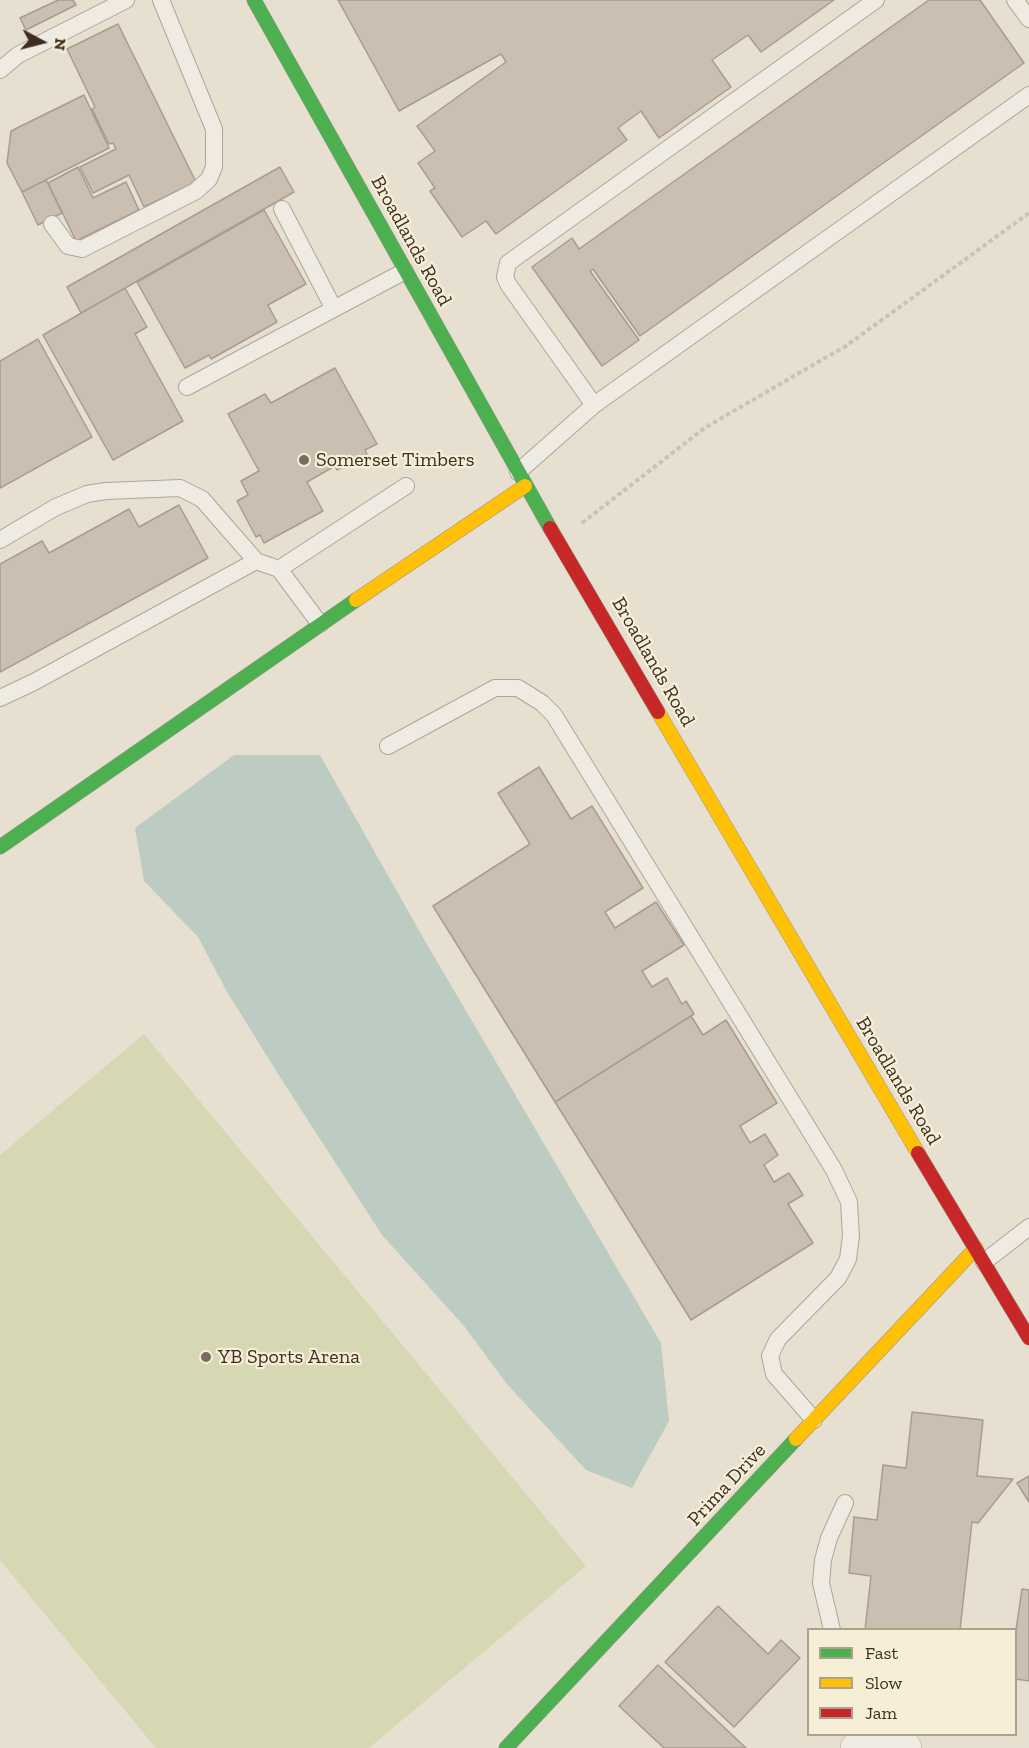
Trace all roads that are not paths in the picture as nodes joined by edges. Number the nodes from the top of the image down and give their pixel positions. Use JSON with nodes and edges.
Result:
{"nodes":[{"id":1,"x":126,"y":0,"type":"edge"},
{"id":2,"x":161,"y":0,"type":"edge"},
{"id":3,"x":254,"y":0,"type":"edge"},
{"id":4,"x":876,"y":0,"type":"edge"},
{"id":5,"x":1016,"y":0,"type":"edge"},
{"id":6,"x":1029,"y":19,"type":"edge"},
{"id":7,"x":0,"y":70,"type":"edge"},
{"id":8,"x":1029,"y":96,"type":"edge"},
{"id":9,"x":282,"y":209,"type":"dead end"},
{"id":10,"x":52,"y":224,"type":"dead end"},
{"id":11,"x":405,"y":271,"type":"junction"},
{"id":12,"x":334,"y":309,"type":"junction"},
{"id":13,"x":187,"y":387,"type":"dead end"},
{"id":14,"x":594,"y":405,"type":"junction"},
{"id":15,"x":522,"y":479,"type":"junction"},
{"id":16,"x":405,"y":486,"type":"dead end"},
{"id":17,"x":0,"y":540,"type":"edge"},
{"id":18,"x":256,"y":561,"type":"junction"},
{"id":19,"x":279,"y":569,"type":"junction"},
{"id":20,"x":320,"y":624,"type":"junction"},
{"id":21,"x":0,"y":698,"type":"edge"},
{"id":22,"x":388,"y":746,"type":"dead end"},
{"id":23,"x":0,"y":847,"type":"edge"},
{"id":24,"x":1029,"y":1227,"type":"edge"},
{"id":25,"x":980,"y":1255,"type":"junction"},
{"id":26,"x":1029,"y":1338,"type":"edge"},
{"id":27,"x":814,"y":1420,"type":"junction"},
{"id":28,"x":845,"y":1503,"type":"dead end"},
{"id":29,"x":832,"y":1628,"type":"edge"},
{"id":30,"x":862,"y":1743,"type":"edge"},
{"id":31,"x":506,"y":1748,"type":"edge"},
{"id":32,"x":905,"y":1748,"type":"edge"}],
"edges":[{"from":1,"to":7,"type":"lane"},
{"from":2,"to":10,"type":"lane"},
{"from":3,"to":11,"type":"main road","name":"Broadlands Road"},
{"from":4,"to":14,"type":"lane"},
{"from":5,"to":6,"type":"lane"},
{"from":8,"to":14,"type":"lane"},
{"from":9,"to":12,"type":"lane"},
{"from":11,"to":12,"type":"lane"},
{"from":11,"to":15,"type":"main road","name":"Broadlands Road"},
{"from":12,"to":13,"type":"lane"},
{"from":14,"to":15,"type":"lane"},
{"from":15,"to":20,"type":"main road"},
{"from":15,"to":25,"type":"main road","name":"Broadlands Road"},
{"from":16,"to":19,"type":"lane"},
{"from":17,"to":18,"type":"lane"},
{"from":18,"to":19,"type":"lane"},
{"from":18,"to":21,"type":"lane"},
{"from":19,"to":20,"type":"lane"},
{"from":20,"to":23,"type":"main road"},
{"from":22,"to":27,"type":"lane"},
{"from":24,"to":25,"type":"lane"},
{"from":25,"to":26,"type":"main road","name":"Broadlands Road"},
{"from":25,"to":27,"type":"main road","name":"Prima Drive"},
{"from":27,"to":31,"type":"main road","name":"Prima Drive"},
{"from":28,"to":29,"type":"lane"},
{"from":30,"to":32,"type":"street"}]}
